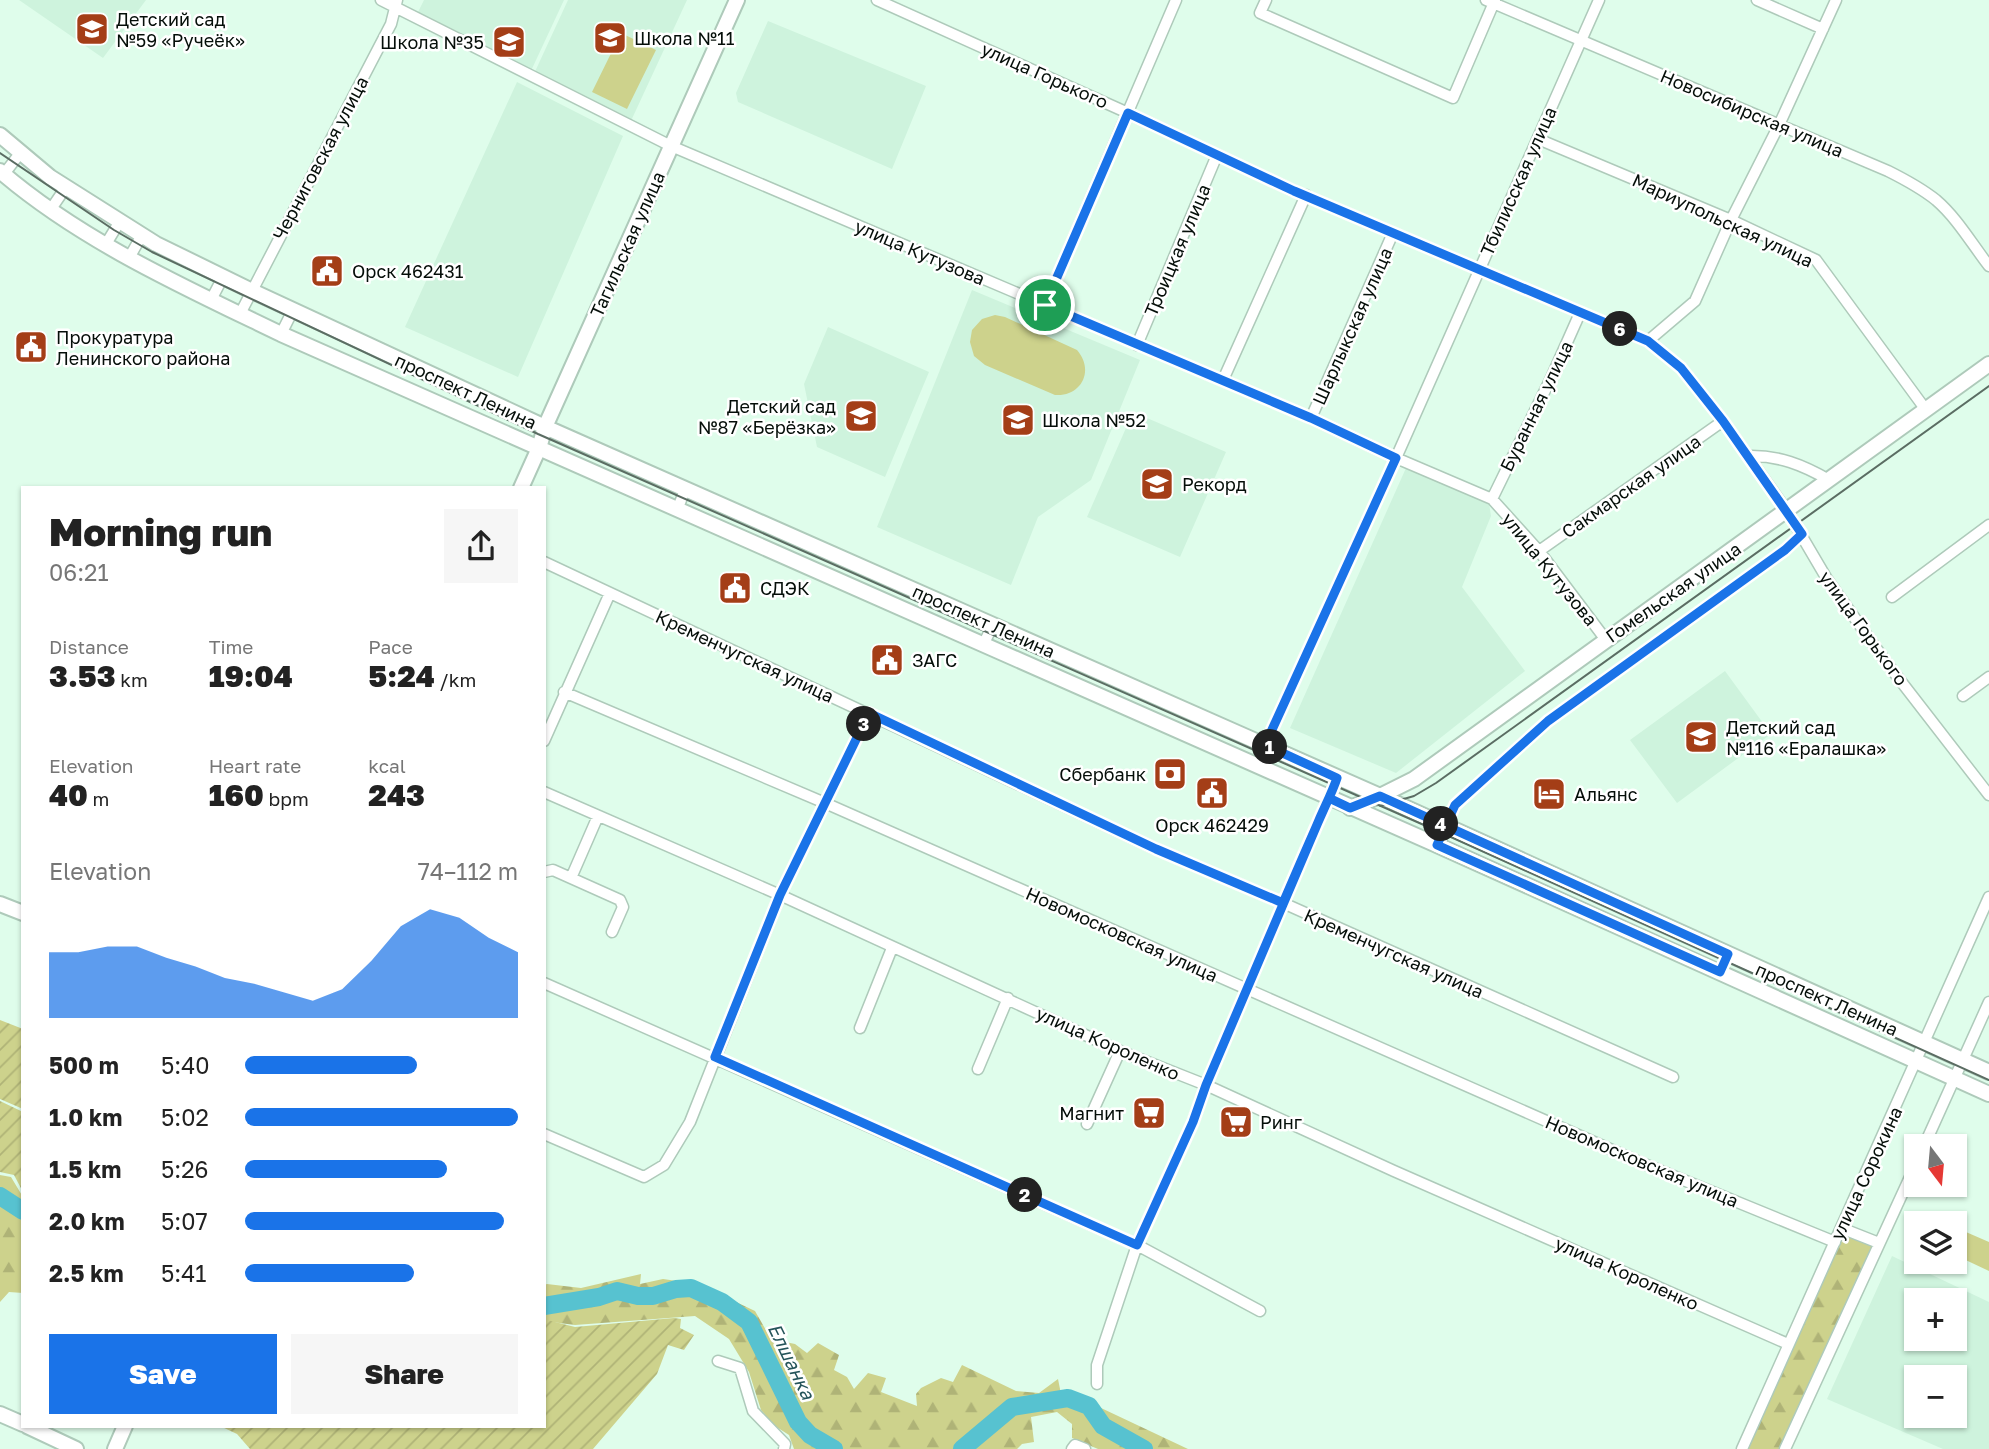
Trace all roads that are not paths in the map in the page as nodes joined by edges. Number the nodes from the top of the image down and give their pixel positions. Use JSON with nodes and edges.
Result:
{"nodes":[{"id":1,"x":382,"y":0,"type":"edge"},
{"id":2,"x":737,"y":0,"type":"edge"},
{"id":3,"x":877,"y":0,"type":"edge"},
{"id":4,"x":1176,"y":0,"type":"edge"},
{"id":5,"x":1266,"y":0,"type":"edge"},
{"id":6,"x":1599,"y":0,"type":"edge"},
{"id":7,"x":1758,"y":0,"type":"edge"},
{"id":8,"x":1836,"y":0,"type":"edge"},
{"id":9,"x":1492,"y":1,"type":"edge"},
{"id":10,"x":395,"y":4,"type":"edge"},
{"id":11,"x":1823,"y":29,"type":"junction"},
{"id":12,"x":1581,"y":41,"type":"junction"},
{"id":13,"x":1128,"y":113,"type":"junction"},
{"id":14,"x":1779,"y":125,"type":"junction"},
{"id":15,"x":0,"y":135,"type":"edge"},
{"id":16,"x":1538,"y":139,"type":"junction"},
{"id":17,"x":671,"y":146,"type":"junction"},
{"id":18,"x":21,"y":152,"type":"junction"},
{"id":19,"x":1217,"y":155,"type":"junction"},
{"id":20,"x":2,"y":173,"type":"edge"},
{"id":21,"x":66,"y":187,"type":"junction"},
{"id":22,"x":1306,"y":195,"type":"junction"},
{"id":23,"x":51,"y":209,"type":"junction"},
{"id":24,"x":1731,"y":220,"type":"junction"},
{"id":25,"x":120,"y":221,"type":"junction"},
{"id":26,"x":1393,"y":233,"type":"junction"},
{"id":27,"x":142,"y":235,"type":"junction"},
{"id":28,"x":106,"y":244,"type":"junction"},
{"id":29,"x":129,"y":258,"type":"junction"},
{"id":30,"x":1989,"y":266,"type":"edge"},
{"id":31,"x":1479,"y":269,"type":"junction"},
{"id":32,"x":223,"y":277,"type":"junction"},
{"id":33,"x":252,"y":291,"type":"junction"},
{"id":34,"x":211,"y":300,"type":"junction"},
{"id":35,"x":1045,"y":305,"type":"junction"},
{"id":36,"x":293,"y":310,"type":"junction"},
{"id":37,"x":1580,"y":313,"type":"junction"},
{"id":38,"x":240,"y":314,"type":"junction"},
{"id":39,"x":281,"y":334,"type":"junction"},
{"id":40,"x":1648,"y":341,"type":"junction"},
{"id":41,"x":1137,"y":345,"type":"junction"},
{"id":42,"x":1989,"y":364,"type":"edge"},
{"id":43,"x":1223,"y":380,"type":"junction"},
{"id":44,"x":1926,"y":410,"type":"junction"},
{"id":45,"x":1311,"y":418,"type":"junction"},
{"id":46,"x":1723,"y":421,"type":"junction"},
{"id":47,"x":545,"y":428,"type":"junction"},
{"id":48,"x":539,"y":448,"type":"junction"},
{"id":49,"x":1748,"y":456,"type":"junction"},
{"id":50,"x":1396,"y":458,"type":"junction"},
{"id":51,"x":1829,"y":480,"type":"junction"},
{"id":52,"x":522,"y":486,"type":"edge"},
{"id":53,"x":685,"y":490,"type":"junction"},
{"id":54,"x":1492,"y":499,"type":"junction"},
{"id":55,"x":677,"y":510,"type":"junction"},
{"id":56,"x":1787,"y":511,"type":"junction"},
{"id":57,"x":1989,"y":525,"type":"edge"},
{"id":58,"x":1802,"y":534,"type":"junction"},
{"id":59,"x":1539,"y":551,"type":"junction"},
{"id":60,"x":826,"y":553,"type":"junction"},
{"id":61,"x":546,"y":563,"type":"edge"},
{"id":62,"x":817,"y":572,"type":"junction"},
{"id":63,"x":874,"y":574,"type":"junction"},
{"id":64,"x":610,"y":593,"type":"junction"},
{"id":65,"x":865,"y":593,"type":"junction"},
{"id":66,"x":1892,"y":597,"type":"dead end"},
{"id":67,"x":993,"y":625,"type":"junction"},
{"id":68,"x":1606,"y":640,"type":"junction"},
{"id":69,"x":983,"y":646,"type":"junction"},
{"id":70,"x":1989,"y":677,"type":"edge"},
{"id":71,"x":564,"y":692,"type":"junction"},
{"id":72,"x":1963,"y":696,"type":"dead end"},
{"id":73,"x":1172,"y":704,"type":"junction"},
{"id":74,"x":869,"y":713,"type":"junction"},
{"id":75,"x":1162,"y":725,"type":"junction"},
{"id":76,"x":546,"y":736,"type":"edge"},
{"id":77,"x":1265,"y":745,"type":"junction"},
{"id":78,"x":1337,"y":778,"type":"junction"},
{"id":79,"x":546,"y":793,"type":"edge"},
{"id":80,"x":1989,"y":794,"type":"edge"},
{"id":81,"x":1380,"y":796,"type":"junction"},
{"id":82,"x":1329,"y":798,"type":"junction"},
{"id":83,"x":825,"y":803,"type":"junction"},
{"id":84,"x":1350,"y":808,"type":"junction"},
{"id":85,"x":598,"y":816,"type":"junction"},
{"id":86,"x":1445,"y":827,"type":"junction"},
{"id":87,"x":1437,"y":845,"type":"junction"},
{"id":88,"x":546,"y":872,"type":"edge"},
{"id":89,"x":571,"y":878,"type":"junction"},
{"id":90,"x":780,"y":895,"type":"junction"},
{"id":91,"x":1989,"y":897,"type":"edge"},
{"id":92,"x":1283,"y":903,"type":"junction"},
{"id":93,"x":0,"y":904,"type":"edge"},
{"id":94,"x":21,"y":913,"type":"edge"},
{"id":95,"x":612,"y":932,"type":"dead end"},
{"id":96,"x":892,"y":948,"type":"junction"},
{"id":97,"x":1728,"y":954,"type":"junction"},
{"id":98,"x":1720,"y":972,"type":"junction"},
{"id":99,"x":546,"y":984,"type":"edge"},
{"id":100,"x":1247,"y":989,"type":"junction"},
{"id":101,"x":1008,"y":998,"type":"junction"},
{"id":102,"x":1989,"y":1002,"type":"edge"},
{"id":103,"x":860,"y":1028,"type":"dead end"},
{"id":104,"x":1924,"y":1043,"type":"junction"},
{"id":105,"x":1120,"y":1051,"type":"junction"},
{"id":106,"x":715,"y":1057,"type":"junction"},
{"id":107,"x":1964,"y":1060,"type":"junction"},
{"id":108,"x":1916,"y":1062,"type":"junction"},
{"id":109,"x":978,"y":1069,"type":"dead end"},
{"id":110,"x":1989,"y":1072,"type":"edge"},
{"id":111,"x":1673,"y":1077,"type":"dead end"},
{"id":112,"x":1955,"y":1080,"type":"junction"},
{"id":113,"x":1206,"y":1085,"type":"junction"},
{"id":114,"x":1989,"y":1094,"type":"edge"},
{"id":115,"x":1087,"y":1125,"type":"dead end"},
{"id":116,"x":1930,"y":1134,"type":"edge"},
{"id":117,"x":546,"y":1135,"type":"edge"},
{"id":118,"x":1904,"y":1190,"type":"edge"},
{"id":119,"x":1841,"y":1228,"type":"junction"},
{"id":120,"x":1835,"y":1242,"type":"junction"},
{"id":121,"x":1880,"y":1243,"type":"junction"},
{"id":122,"x":1137,"y":1245,"type":"junction"},
{"id":123,"x":1260,"y":1311,"type":"dead end"},
{"id":124,"x":1788,"y":1344,"type":"junction"},
{"id":125,"x":718,"y":1361,"type":"dead end"},
{"id":126,"x":1097,"y":1384,"type":"dead end"},
{"id":127,"x":0,"y":1413,"type":"edge"},
{"id":128,"x":21,"y":1423,"type":"edge"},
{"id":129,"x":31,"y":1428,"type":"edge"},
{"id":130,"x":124,"y":1428,"type":"edge"},
{"id":131,"x":1074,"y":1447,"type":"edge"},
{"id":132,"x":76,"y":1449,"type":"edge"},
{"id":133,"x":115,"y":1449,"type":"edge"},
{"id":134,"x":784,"y":1449,"type":"edge"},
{"id":135,"x":1085,"y":1449,"type":"edge"},
{"id":136,"x":1742,"y":1449,"type":"edge"},
{"id":137,"x":1785,"y":1449,"type":"edge"}],
"edges":[{"from":1,"to":10,"type":"street","name":"улица Кутузова"},
{"from":2,"to":17,"type":"main road","name":"Тагильская улица"},
{"from":3,"to":13,"type":"street","name":"улица Горького"},
{"from":4,"to":13,"type":"street"},
{"from":5,"to":9,"type":"street"},
{"from":6,"to":12,"type":"street","name":"Тбилисская улица"},
{"from":7,"to":11,"type":"street"},
{"from":8,"to":11,"type":"street"},
{"from":9,"to":12,"type":"street","name":"Новосибирская улица"},
{"from":10,"to":17,"type":"street","name":"улица Кутузова"},
{"from":10,"to":33,"type":"street","name":"Черниговская улица"},
{"from":11,"to":14,"type":"street"},
{"from":12,"to":14,"type":"street","name":"Новосибирская улица"},
{"from":12,"to":16,"type":"street","name":"Тбилисская улица"},
{"from":13,"to":19,"type":"street","name":"улица Горького"},
{"from":13,"to":35,"type":"street"},
{"from":14,"to":24,"type":"street"},
{"from":14,"to":30,"type":"street","name":"Новосибирская улица"},
{"from":15,"to":18,"type":"main road","name":"проспект Ленина"},
{"from":16,"to":24,"type":"street","name":"Мариупольская улица"},
{"from":16,"to":31,"type":"street","name":"Тбилисская улица"},
{"from":17,"to":35,"type":"street","name":"улица Кутузова"},
{"from":17,"to":47,"type":"main road","name":"Тагильская улица"},
{"from":18,"to":20,"type":"street"},
{"from":18,"to":21,"type":"main road","name":"проспект Ленина"},
{"from":19,"to":22,"type":"street","name":"улица Горького"},
{"from":19,"to":41,"type":"street","name":"Троицкая улица"},
{"from":20,"to":23,"type":"main road","name":"проспект Ленина"},
{"from":21,"to":23,"type":"street"},
{"from":21,"to":25,"type":"main road","name":"проспект Ленина"},
{"from":22,"to":26,"type":"street","name":"улица Горького"},
{"from":22,"to":43,"type":"street"},
{"from":23,"to":28,"type":"main road","name":"проспект Ленина"},
{"from":24,"to":40,"type":"street"},
{"from":24,"to":44,"type":"street","name":"Мариупольская улица"},
{"from":25,"to":27,"type":"main road","name":"проспект Ленина"},
{"from":25,"to":28,"type":"street"},
{"from":26,"to":31,"type":"street","name":"улица Горького"},
{"from":26,"to":45,"type":"street","name":"Шарлыкская улица"},
{"from":27,"to":29,"type":"street"},
{"from":27,"to":32,"type":"main road","name":"проспект Ленина"},
{"from":28,"to":29,"type":"main road","name":"проспект Ленина"},
{"from":29,"to":34,"type":"main road","name":"проспект Ленина"},
{"from":31,"to":37,"type":"street","name":"улица Горького"},
{"from":31,"to":50,"type":"street","name":"Тбилисская улица"},
{"from":32,"to":33,"type":"main road","name":"проспект Ленина"},
{"from":32,"to":34,"type":"street"},
{"from":33,"to":36,"type":"main road","name":"проспект Ленина"},
{"from":33,"to":38,"type":"street","name":"Черниговская улица"},
{"from":34,"to":38,"type":"main road","name":"проспект Ленина"},
{"from":35,"to":41,"type":"street","name":"улица Кутузова"},
{"from":36,"to":39,"type":"street"},
{"from":36,"to":47,"type":"main road","name":"проспект Ленина"},
{"from":37,"to":40,"type":"street","name":"улица Горького"},
{"from":37,"to":54,"type":"street","name":"Буранная улица"},
{"from":38,"to":39,"type":"main road","name":"проспект Ленина"},
{"from":39,"to":48,"type":"main road","name":"проспект Ленина"},
{"from":40,"to":46,"type":"street","name":"улица Горького"},
{"from":41,"to":43,"type":"street","name":"улица Кутузова"},
{"from":42,"to":44,"type":"main road","name":"Гомельская улица"},
{"from":43,"to":45,"type":"street","name":"улица Кутузова"},
{"from":44,"to":51,"type":"main road","name":"Гомельская улица"},
{"from":45,"to":50,"type":"street","name":"улица Кутузова"},
{"from":46,"to":49,"type":"street","name":"улица Горького"},
{"from":46,"to":59,"type":"street","name":"Сакмарская улица"},
{"from":47,"to":48,"type":"main road","name":"Тагильская улица"},
{"from":47,"to":53,"type":"main road","name":"проспект Ленина"},
{"from":48,"to":52,"type":"main road","name":"Тагильская улица"},
{"from":48,"to":55,"type":"main road","name":"проспект Ленина"},
{"from":49,"to":51,"type":"street"},
{"from":49,"to":56,"type":"street","name":"улица Горького"},
{"from":50,"to":54,"type":"street","name":"улица Кутузова"},
{"from":50,"to":77,"type":"street","name":"Тбилисская улица"},
{"from":51,"to":56,"type":"main road","name":"Гомельская улица"},
{"from":53,"to":55,"type":"street"},
{"from":53,"to":60,"type":"main road","name":"проспект Ленина"},
{"from":54,"to":59,"type":"street","name":"улица Кутузова"},
{"from":55,"to":62,"type":"main road","name":"проспект Ленина"},
{"from":56,"to":58,"type":"street","name":"улица Горького"},
{"from":56,"to":68,"type":"main road","name":"Гомельская улица"},
{"from":57,"to":66,"type":"street"},
{"from":58,"to":80,"type":"street","name":"улица Горького"},
{"from":58,"to":86,"type":"street","name":"Гомельская улица"},
{"from":59,"to":68,"type":"street","name":"улица Кутузова"},
{"from":60,"to":62,"type":"street"},
{"from":60,"to":63,"type":"main road","name":"проспект Ленина"},
{"from":61,"to":64,"type":"street","name":"Кременчугская улица"},
{"from":62,"to":65,"type":"main road","name":"проспект Ленина"},
{"from":63,"to":65,"type":"street"},
{"from":63,"to":67,"type":"main road","name":"проспект Ленина"},
{"from":64,"to":71,"type":"street"},
{"from":64,"to":74,"type":"street","name":"Кременчугская улица"},
{"from":65,"to":69,"type":"main road","name":"проспект Ленина"},
{"from":67,"to":69,"type":"street"},
{"from":67,"to":73,"type":"main road","name":"проспект Ленина"},
{"from":68,"to":81,"type":"main road","name":"Гомельская улица"},
{"from":69,"to":75,"type":"main road","name":"проспект Ленина"},
{"from":70,"to":72,"type":"street"},
{"from":71,"to":76,"type":"street"},
{"from":71,"to":83,"type":"street","name":"Новомосковская улица"},
{"from":73,"to":75,"type":"street"},
{"from":73,"to":77,"type":"main road","name":"проспект Ленина"},
{"from":74,"to":83,"type":"street"},
{"from":74,"to":92,"type":"street","name":"Кременчугская улица"},
{"from":75,"to":82,"type":"main road","name":"проспект Ленина"},
{"from":77,"to":78,"type":"main road","name":"проспект Ленина"},
{"from":78,"to":81,"type":"main road","name":"проспект Ленина"},
{"from":78,"to":82,"type":"street"},
{"from":79,"to":85,"type":"street","name":"улица Короленко"},
{"from":81,"to":84,"type":"main road","name":"Гомельская улица"},
{"from":81,"to":86,"type":"main road","name":"проспект Ленина"},
{"from":82,"to":84,"type":"main road","name":"проспект Ленина"},
{"from":82,"to":92,"type":"street"},
{"from":83,"to":90,"type":"street"},
{"from":83,"to":100,"type":"street","name":"Новомосковская улица"},
{"from":84,"to":87,"type":"main road","name":"проспект Ленина"},
{"from":85,"to":89,"type":"street"},
{"from":85,"to":90,"type":"street","name":"улица Короленко"},
{"from":86,"to":87,"type":"street","name":"Гомельская улица"},
{"from":86,"to":97,"type":"main road","name":"проспект Ленина"},
{"from":87,"to":98,"type":"main road","name":"проспект Ленина"},
{"from":88,"to":89,"type":"street"},
{"from":89,"to":95,"type":"street"},
{"from":90,"to":96,"type":"street","name":"улица Короленко"},
{"from":90,"to":106,"type":"street"},
{"from":91,"to":104,"type":"street","name":"улица Сорокина"},
{"from":92,"to":100,"type":"street"},
{"from":92,"to":111,"type":"street","name":"Кременчугская улица"},
{"from":93,"to":94,"type":"main road"},
{"from":96,"to":101,"type":"street","name":"улица Короленко"},
{"from":96,"to":103,"type":"street"},
{"from":97,"to":98,"type":"street"},
{"from":97,"to":104,"type":"main road","name":"проспект Ленина"},
{"from":98,"to":108,"type":"main road","name":"проспект Ленина"},
{"from":99,"to":106,"type":"street"},
{"from":100,"to":113,"type":"street"},
{"from":100,"to":120,"type":"street","name":"Новомосковская улица"},
{"from":101,"to":105,"type":"street","name":"улица Короленко"},
{"from":101,"to":109,"type":"street"},
{"from":102,"to":107,"type":"street"},
{"from":104,"to":107,"type":"main road","name":"проспект Ленина"},
{"from":104,"to":108,"type":"street","name":"улица Сорокина"},
{"from":105,"to":113,"type":"street","name":"улица Короленко"},
{"from":105,"to":115,"type":"street"},
{"from":106,"to":117,"type":"street"},
{"from":106,"to":122,"type":"street"},
{"from":107,"to":110,"type":"main road","name":"проспект Ленина"},
{"from":107,"to":112,"type":"street"},
{"from":108,"to":112,"type":"main road","name":"проспект Ленина"},
{"from":108,"to":119,"type":"street","name":"улица Сорокина"},
{"from":112,"to":114,"type":"main road","name":"проспект Ленина"},
{"from":112,"to":116,"type":"street"},
{"from":113,"to":122,"type":"street"},
{"from":113,"to":124,"type":"street","name":"улица Короленко"},
{"from":118,"to":121,"type":"street"},
{"from":119,"to":120,"type":"street","name":"улица Сорокина"},
{"from":119,"to":121,"type":"street"},
{"from":120,"to":124,"type":"street","name":"улица Сорокина"},
{"from":121,"to":137,"type":"street"},
{"from":122,"to":123,"type":"street"},
{"from":122,"to":126,"type":"street"},
{"from":124,"to":136,"type":"street","name":"улица Сорокина"},
{"from":125,"to":134,"type":"street"},
{"from":127,"to":128,"type":"main road"},
{"from":129,"to":132,"type":"main road"},
{"from":130,"to":133,"type":"main road"},
{"from":131,"to":135,"type":"street"}]}
